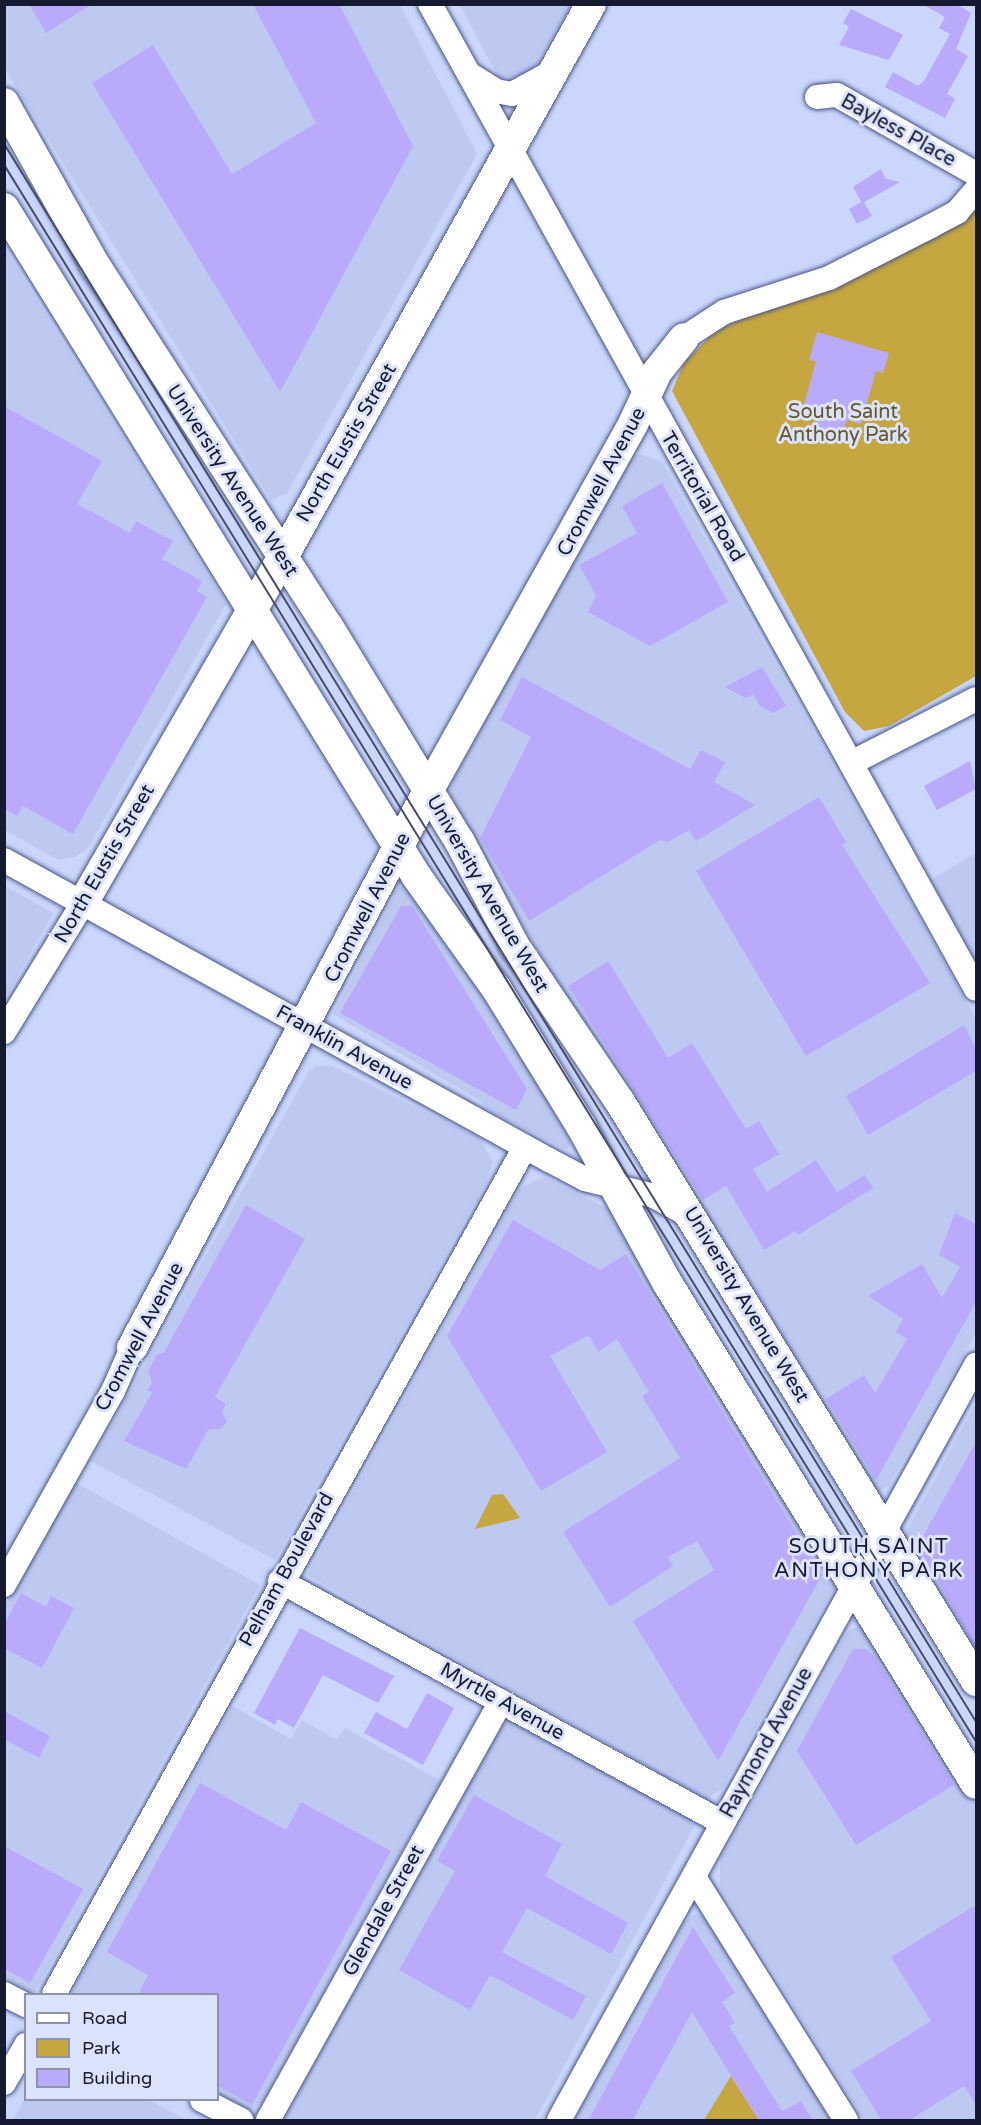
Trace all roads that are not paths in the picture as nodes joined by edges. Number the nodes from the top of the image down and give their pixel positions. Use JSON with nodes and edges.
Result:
{"nodes":[{"id":1,"x":430,"y":4,"type":"edge"},
{"id":2,"x":591,"y":4,"type":"edge"},
{"id":3,"x":558,"y":69,"type":"junction"},
{"id":4,"x":464,"y":70,"type":"junction"},
{"id":5,"x":817,"y":97,"type":"dead end"},
{"id":6,"x":4,"y":103,"type":"edge"},
{"id":7,"x":510,"y":153,"type":"junction"},
{"id":8,"x":976,"y":174,"type":"edge"},
{"id":9,"x":976,"y":190,"type":"edge"},
{"id":10,"x":4,"y":208,"type":"edge"},
{"id":11,"x":684,"y":338,"type":"joint"},
{"id":12,"x":646,"y":400,"type":"junction"},
{"id":13,"x":283,"y":557,"type":"junction"},
{"id":14,"x":251,"y":607,"type":"junction"},
{"id":15,"x":976,"y":699,"type":"edge"},
{"id":16,"x":851,"y":763,"type":"junction"},
{"id":17,"x":428,"y":791,"type":"junction"},
{"id":18,"x":400,"y":847,"type":"junction"},
{"id":19,"x":4,"y":860,"type":"edge"},
{"id":20,"x":83,"y":903,"type":"junction"},
{"id":21,"x":976,"y":989,"type":"edge"},
{"id":22,"x":306,"y":1027,"type":"junction"},
{"id":23,"x":4,"y":1032,"type":"edge"},
{"id":24,"x":525,"y":1147,"type":"junction"},
{"id":25,"x":614,"y":1188,"type":"junction"},
{"id":26,"x":692,"y":1217,"type":"junction"},
{"id":27,"x":132,"y":1348,"type":"joint"},
{"id":28,"x":976,"y":1365,"type":"edge"},
{"id":29,"x":884,"y":1532,"type":"junction"},
{"id":30,"x":280,"y":1581,"type":"junction"},
{"id":31,"x":4,"y":1585,"type":"edge"},
{"id":32,"x":855,"y":1586,"type":"junction"},
{"id":33,"x":976,"y":1681,"type":"edge"},
{"id":34,"x":501,"y":1701,"type":"junction"},
{"id":35,"x":976,"y":1784,"type":"edge"},
{"id":36,"x":723,"y":1823,"type":"junction"},
{"id":37,"x":694,"y":1876,"type":"junction"},
{"id":38,"x":55,"y":1993,"type":"edge"},
{"id":39,"x":4,"y":1994,"type":"edge"},
{"id":40,"x":24,"y":2004,"type":"edge"},
{"id":41,"x":24,"y":2048,"type":"edge"},
{"id":42,"x":4,"y":2083,"type":"edge"},
{"id":43,"x":204,"y":2101,"type":"edge"},
{"id":44,"x":241,"y":2121,"type":"edge"},
{"id":45,"x":268,"y":2121,"type":"edge"},
{"id":46,"x":559,"y":2121,"type":"edge"},
{"id":47,"x":846,"y":2121,"type":"edge"}],
"edges":[{"from":1,"to":4,"type":"street","name":"Territorial Road"},
{"from":2,"to":3,"type":"main road","name":"North Eustis Street"},
{"from":3,"to":4,"type":"street"},
{"from":3,"to":7,"type":"main road","name":"North Eustis Street"},
{"from":4,"to":7,"type":"street","name":"Territorial Road"},
{"from":5,"to":8,"type":"street","name":"Bayless Place"},
{"from":6,"to":13,"type":"main road","name":"University Avenue West"},
{"from":7,"to":12,"type":"street","name":"Territorial Road"},
{"from":7,"to":13,"type":"main road","name":"North Eustis Street"},
{"from":9,"to":11,"type":"street","name":"Cromwell Avenue"},
{"from":10,"to":14,"type":"main road","name":"University Avenue West"},
{"from":11,"to":12,"type":"main road","name":"Cromwell Avenue"},
{"from":12,"to":16,"type":"street","name":"Territorial Road"},
{"from":12,"to":17,"type":"main road","name":"Cromwell Avenue"},
{"from":13,"to":14,"type":"main road","name":"North Eustis Street"},
{"from":13,"to":17,"type":"main road","name":"University Avenue West"},
{"from":14,"to":18,"type":"main road","name":"University Avenue West"},
{"from":14,"to":20,"type":"main road","name":"North Eustis Street"},
{"from":15,"to":16,"type":"street"},
{"from":16,"to":21,"type":"street","name":"Territorial Road"},
{"from":17,"to":18,"type":"main road","name":"Cromwell Avenue"},
{"from":17,"to":26,"type":"main road","name":"University Avenue West"},
{"from":18,"to":22,"type":"main road","name":"Cromwell Avenue"},
{"from":18,"to":25,"type":"main road","name":"University Avenue West"},
{"from":19,"to":20,"type":"street","name":"Franklin Avenue"},
{"from":20,"to":22,"type":"street","name":"Franklin Avenue"},
{"from":20,"to":23,"type":"street","name":"North Eustis Street"},
{"from":22,"to":24,"type":"street","name":"Franklin Avenue"},
{"from":22,"to":27,"type":"main road","name":"Cromwell Avenue"},
{"from":24,"to":25,"type":"street","name":"Franklin Avenue"},
{"from":24,"to":30,"type":"street","name":"Pelham Boulevard"},
{"from":25,"to":26,"type":"street","name":"Franklin Avenue"},
{"from":25,"to":32,"type":"main road","name":"University Avenue West"},
{"from":26,"to":29,"type":"main road","name":"University Avenue West"},
{"from":27,"to":31,"type":"street","name":"Cromwell Avenue"},
{"from":28,"to":29,"type":"street","name":"Raymond Avenue"},
{"from":29,"to":32,"type":"street","name":"Raymond Avenue"},
{"from":29,"to":33,"type":"main road","name":"University Avenue West"},
{"from":30,"to":34,"type":"street","name":"Myrtle Avenue"},
{"from":30,"to":38,"type":"street","name":"Pelham Boulevard"},
{"from":32,"to":35,"type":"main road","name":"University Avenue West"},
{"from":32,"to":36,"type":"street","name":"Raymond Avenue"},
{"from":34,"to":36,"type":"street","name":"Myrtle Avenue"},
{"from":34,"to":45,"type":"street","name":"Glendale Street"},
{"from":36,"to":37,"type":"street","name":"Raymond Avenue"},
{"from":37,"to":46,"type":"street","name":"Raymond Avenue"},
{"from":37,"to":47,"type":"street"},
{"from":39,"to":40,"type":"street"},
{"from":41,"to":42,"type":"street"},
{"from":43,"to":44,"type":"street"}]}
